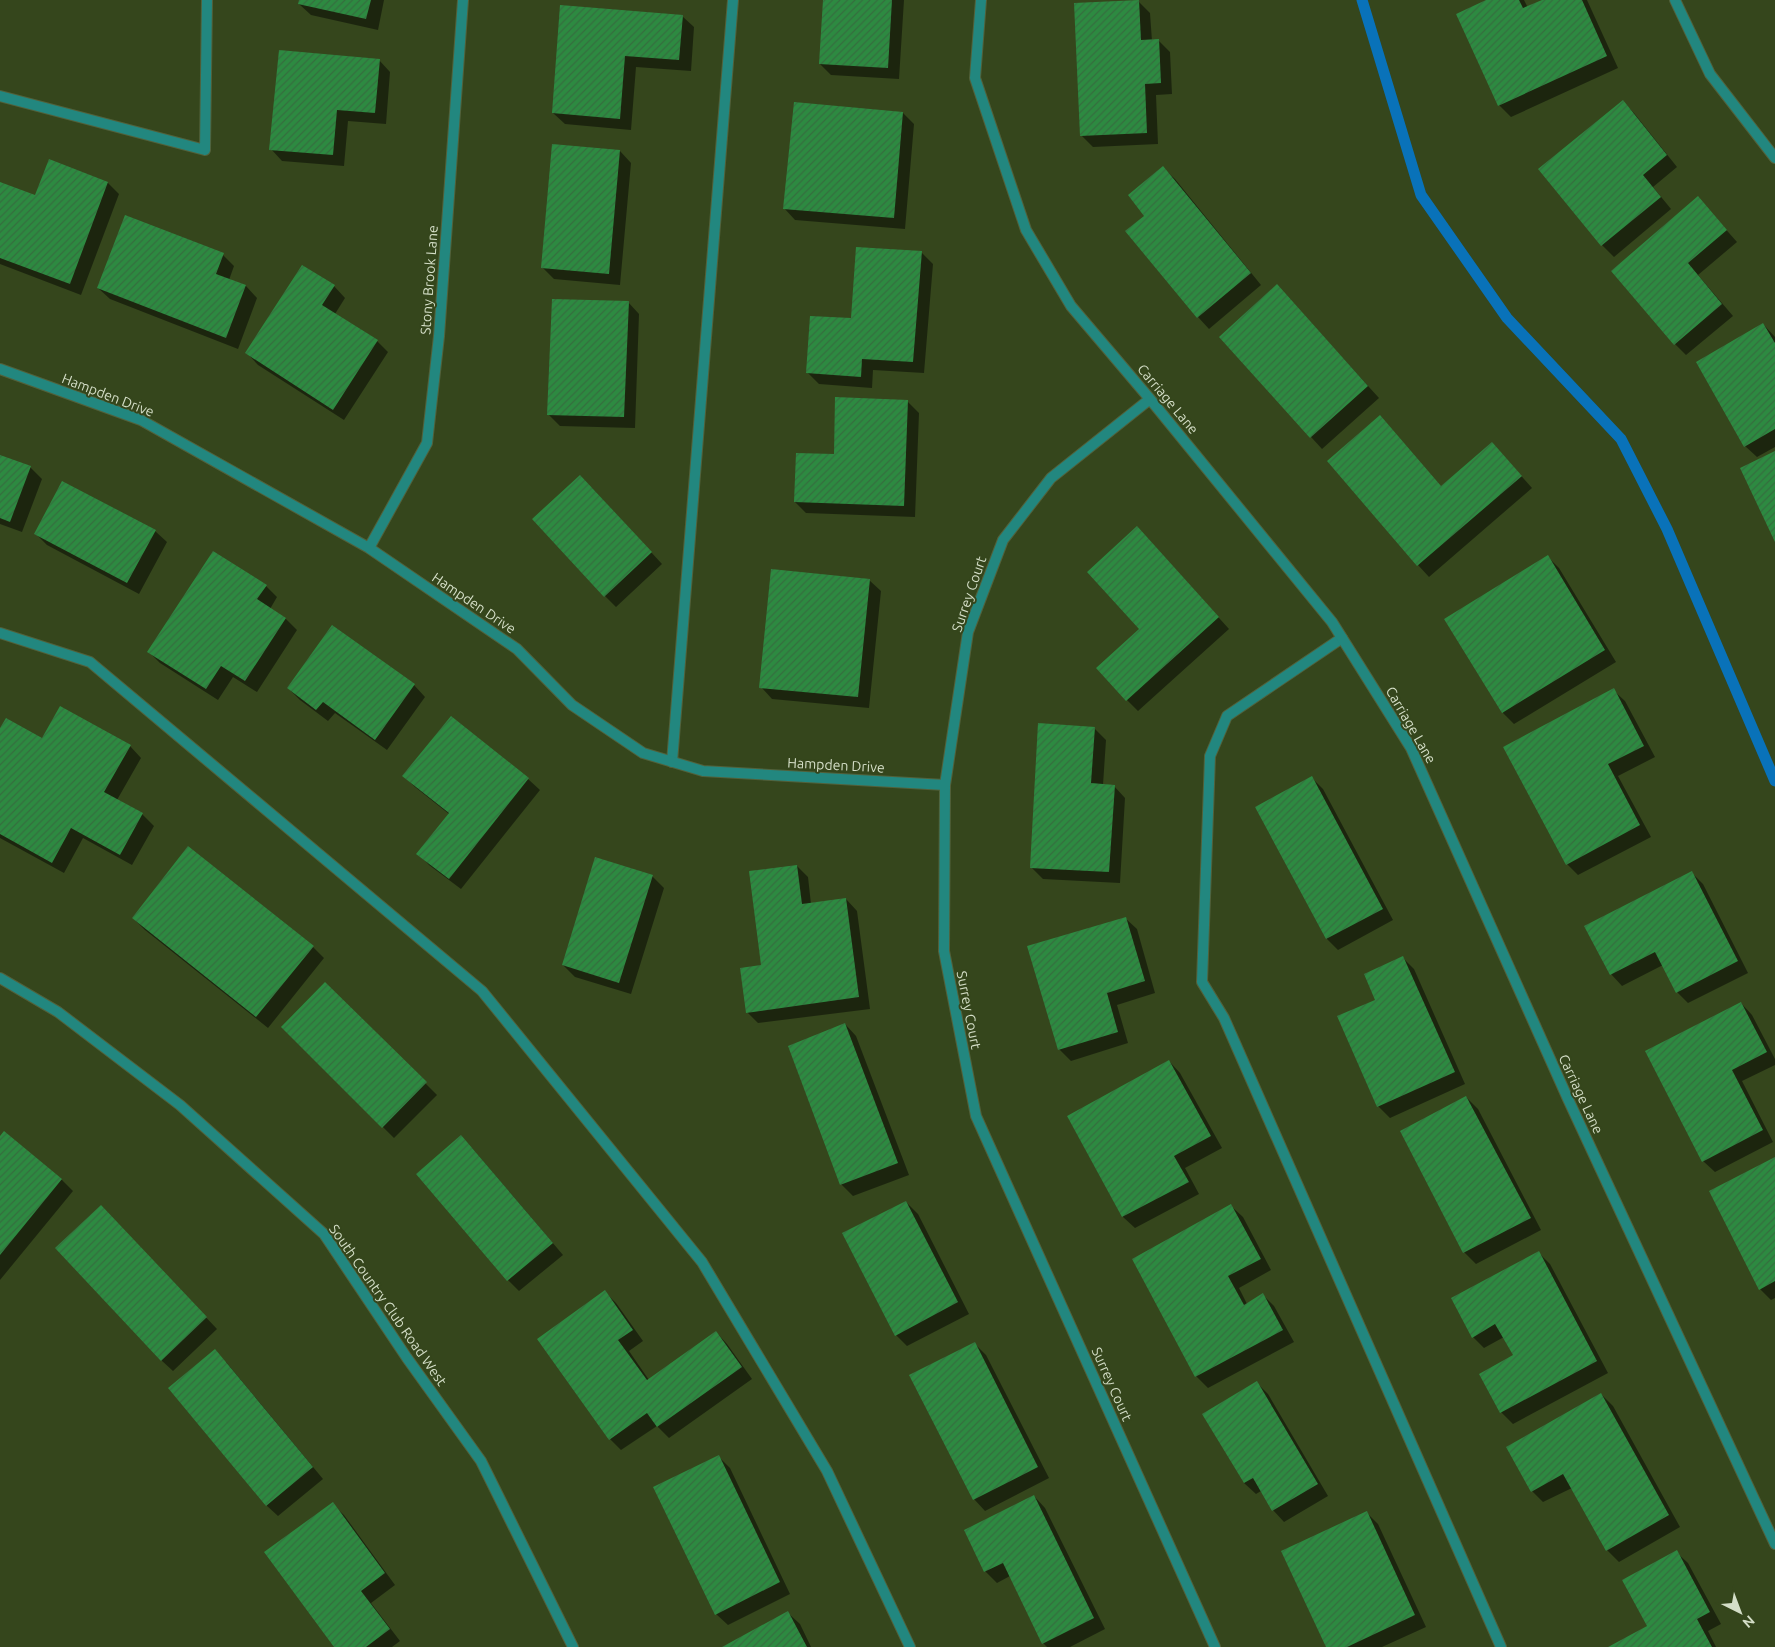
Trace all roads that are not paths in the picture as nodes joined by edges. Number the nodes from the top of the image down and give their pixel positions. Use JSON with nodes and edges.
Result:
{"nodes":[{"id":1,"x":207,"y":0,"type":"edge"},
{"id":2,"x":463,"y":0,"type":"edge"},
{"id":3,"x":733,"y":0,"type":"edge"},
{"id":4,"x":981,"y":0,"type":"edge"},
{"id":5,"x":1675,"y":0,"type":"edge"},
{"id":6,"x":0,"y":96,"type":"edge"},
{"id":7,"x":1775,"y":158,"type":"edge"},
{"id":8,"x":0,"y":369,"type":"edge"},
{"id":9,"x":1150,"y":399,"type":"junction"},
{"id":10,"x":369,"y":548,"type":"junction"},
{"id":11,"x":0,"y":633,"type":"edge"},
{"id":12,"x":1342,"y":638,"type":"junction"},
{"id":13,"x":672,"y":762,"type":"junction"},
{"id":14,"x":945,"y":785,"type":"junction"},
{"id":15,"x":0,"y":978,"type":"edge"},
{"id":16,"x":1775,"y":1544,"type":"edge"},
{"id":17,"x":573,"y":1647,"type":"edge"},
{"id":18,"x":910,"y":1647,"type":"edge"},
{"id":19,"x":1215,"y":1647,"type":"edge"},
{"id":20,"x":1501,"y":1647,"type":"edge"}],
"edges":[{"from":1,"to":6,"type":"street"},
{"from":2,"to":10,"type":"street","name":"Stony Brook Lane"},
{"from":3,"to":13,"type":"street"},
{"from":4,"to":9,"type":"street","name":"Carriage Lane"},
{"from":5,"to":7,"type":"street"},
{"from":8,"to":10,"type":"street","name":"Hampden Drive"},
{"from":9,"to":12,"type":"street","name":"Carriage Lane"},
{"from":9,"to":14,"type":"street","name":"Surrey Court"},
{"from":10,"to":13,"type":"street","name":"Hampden Drive"},
{"from":11,"to":18,"type":"street"},
{"from":12,"to":16,"type":"street","name":"Carriage Lane"},
{"from":12,"to":20,"type":"street"},
{"from":13,"to":14,"type":"street","name":"Hampden Drive"},
{"from":14,"to":19,"type":"street","name":"Surrey Court"},
{"from":15,"to":17,"type":"street","name":"South Country Club Road West"}]}
